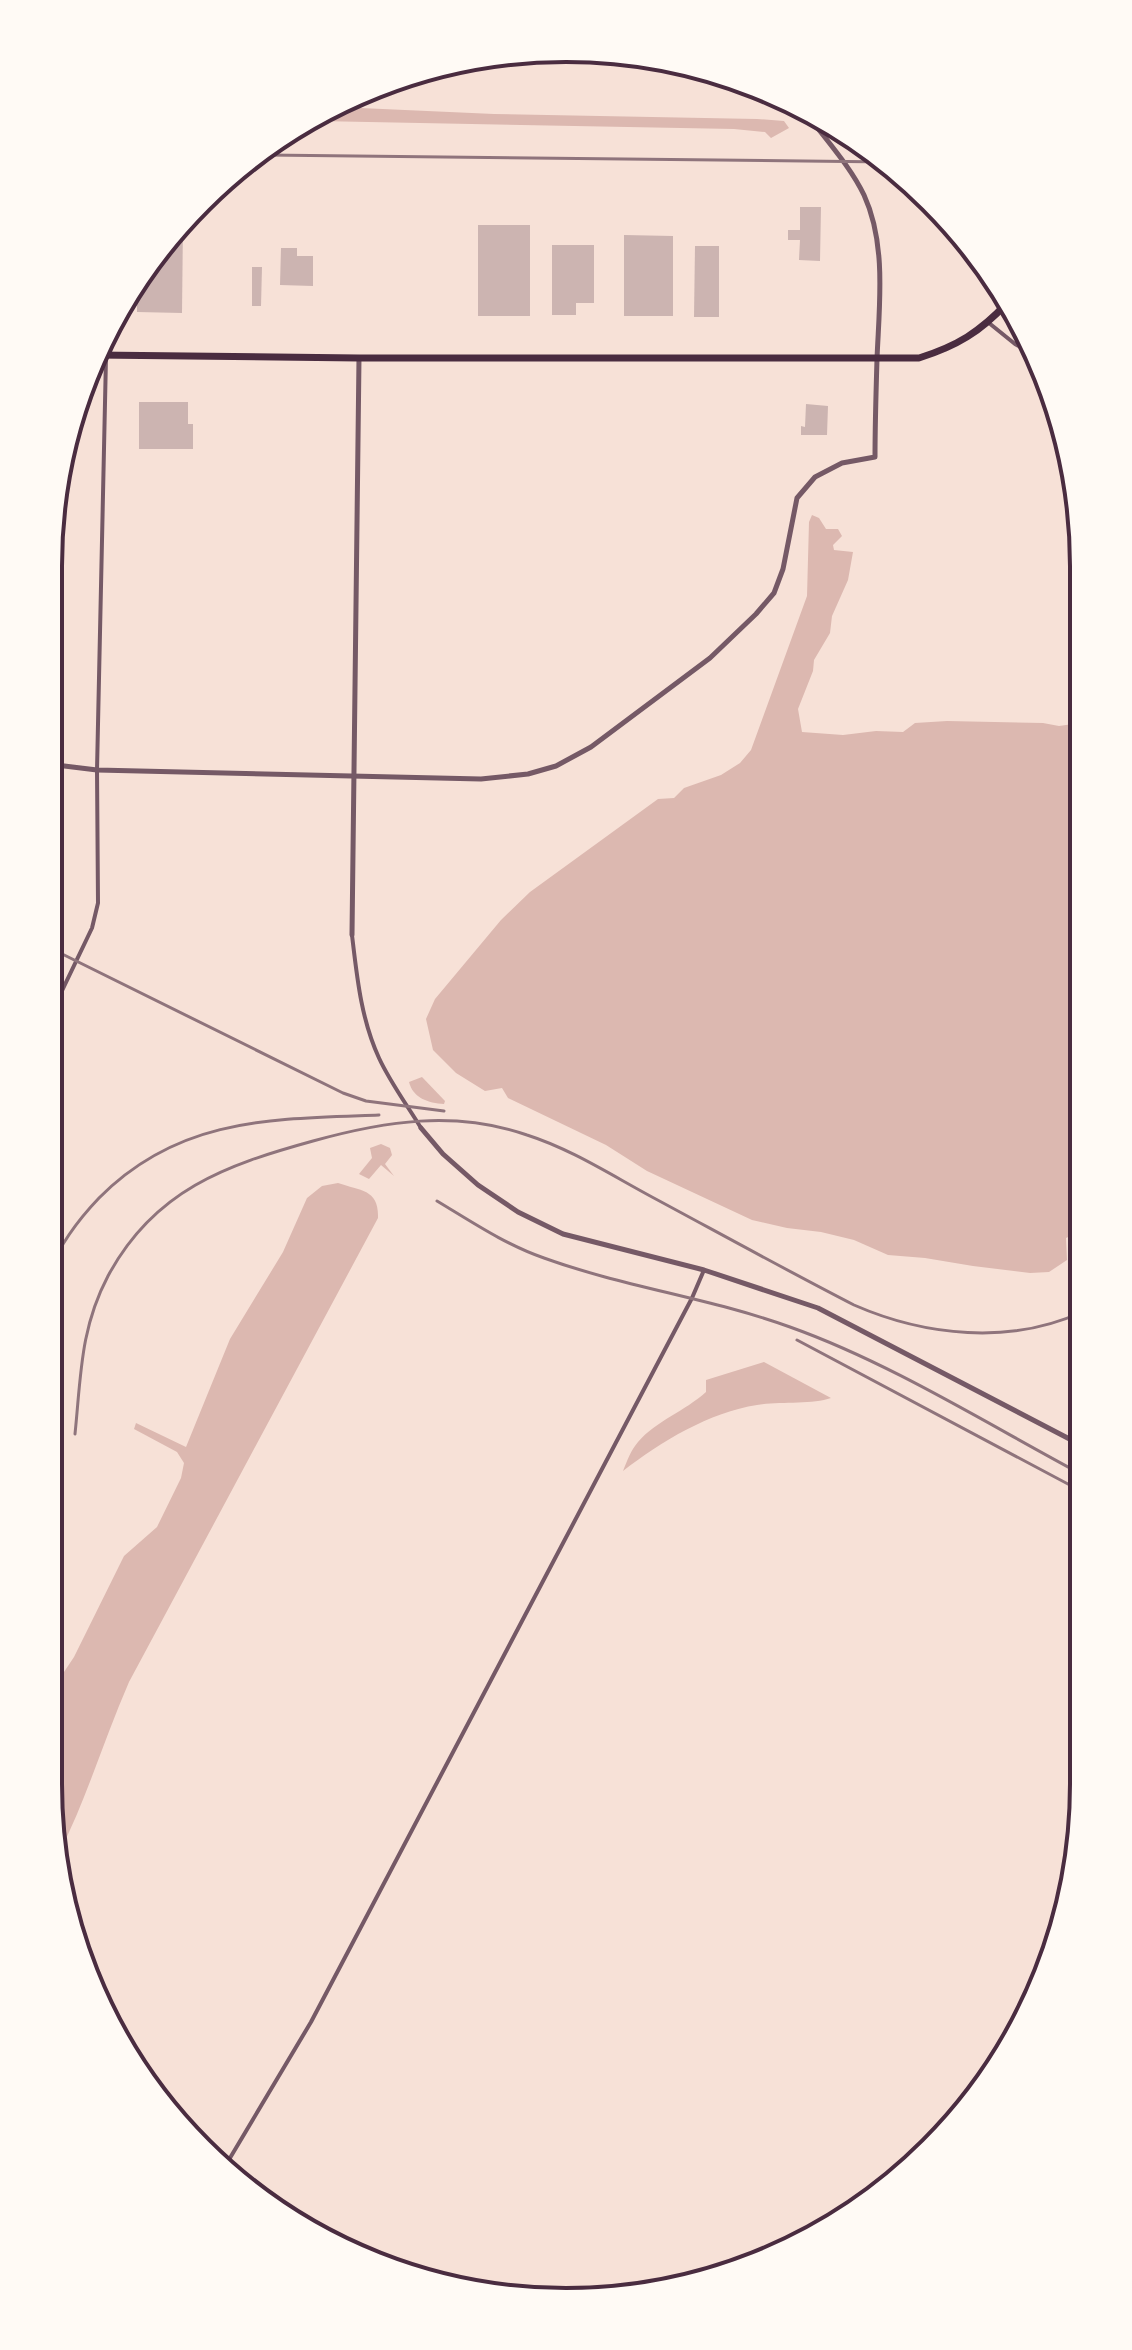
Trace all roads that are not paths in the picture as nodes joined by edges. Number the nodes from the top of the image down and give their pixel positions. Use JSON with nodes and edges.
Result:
{"nodes":[{"id":1,"x":819,"y":131,"type":"edge"},
{"id":2,"x":1000,"y":311,"type":"edge"},
{"id":3,"x":989,"y":323,"type":"junction"},
{"id":4,"x":1020,"y":347,"type":"edge"},
{"id":5,"x":108,"y":355,"type":"edge"},
{"id":6,"x":359,"y":358,"type":"junction"},
{"id":7,"x":877,"y":359,"type":"junction"},
{"id":8,"x":106,"y":360,"type":"edge"},
{"id":9,"x":62,"y":766,"type":"edge"},
{"id":10,"x":97,"y":770,"type":"junction"},
{"id":11,"x":354,"y":776,"type":"junction"},
{"id":12,"x":352,"y":935,"type":"joint"},
{"id":13,"x":62,"y":991,"type":"edge"},
{"id":14,"x":421,"y":1128,"type":"joint"},
{"id":15,"x":704,"y":1270,"type":"junction"},
{"id":16,"x":1070,"y":1439,"type":"edge"},
{"id":17,"x":230,"y":2159,"type":"edge"}],
"edges":[{"from":1,"to":7,"type":"street"},
{"from":2,"to":3,"type":"highway"},
{"from":3,"to":4,"type":"street"},
{"from":3,"to":7,"type":"highway"},
{"from":5,"to":6,"type":"highway"},
{"from":6,"to":7,"type":"highway"},
{"from":6,"to":11,"type":"street"},
{"from":7,"to":11,"type":"street"},
{"from":8,"to":10,"type":"street"},
{"from":9,"to":10,"type":"street"},
{"from":10,"to":11,"type":"street"},
{"from":10,"to":13,"type":"street"},
{"from":11,"to":12,"type":"street"},
{"from":12,"to":14,"type":"street"},
{"from":14,"to":15,"type":"street"},
{"from":15,"to":16,"type":"street"},
{"from":15,"to":17,"type":"street"}]}
